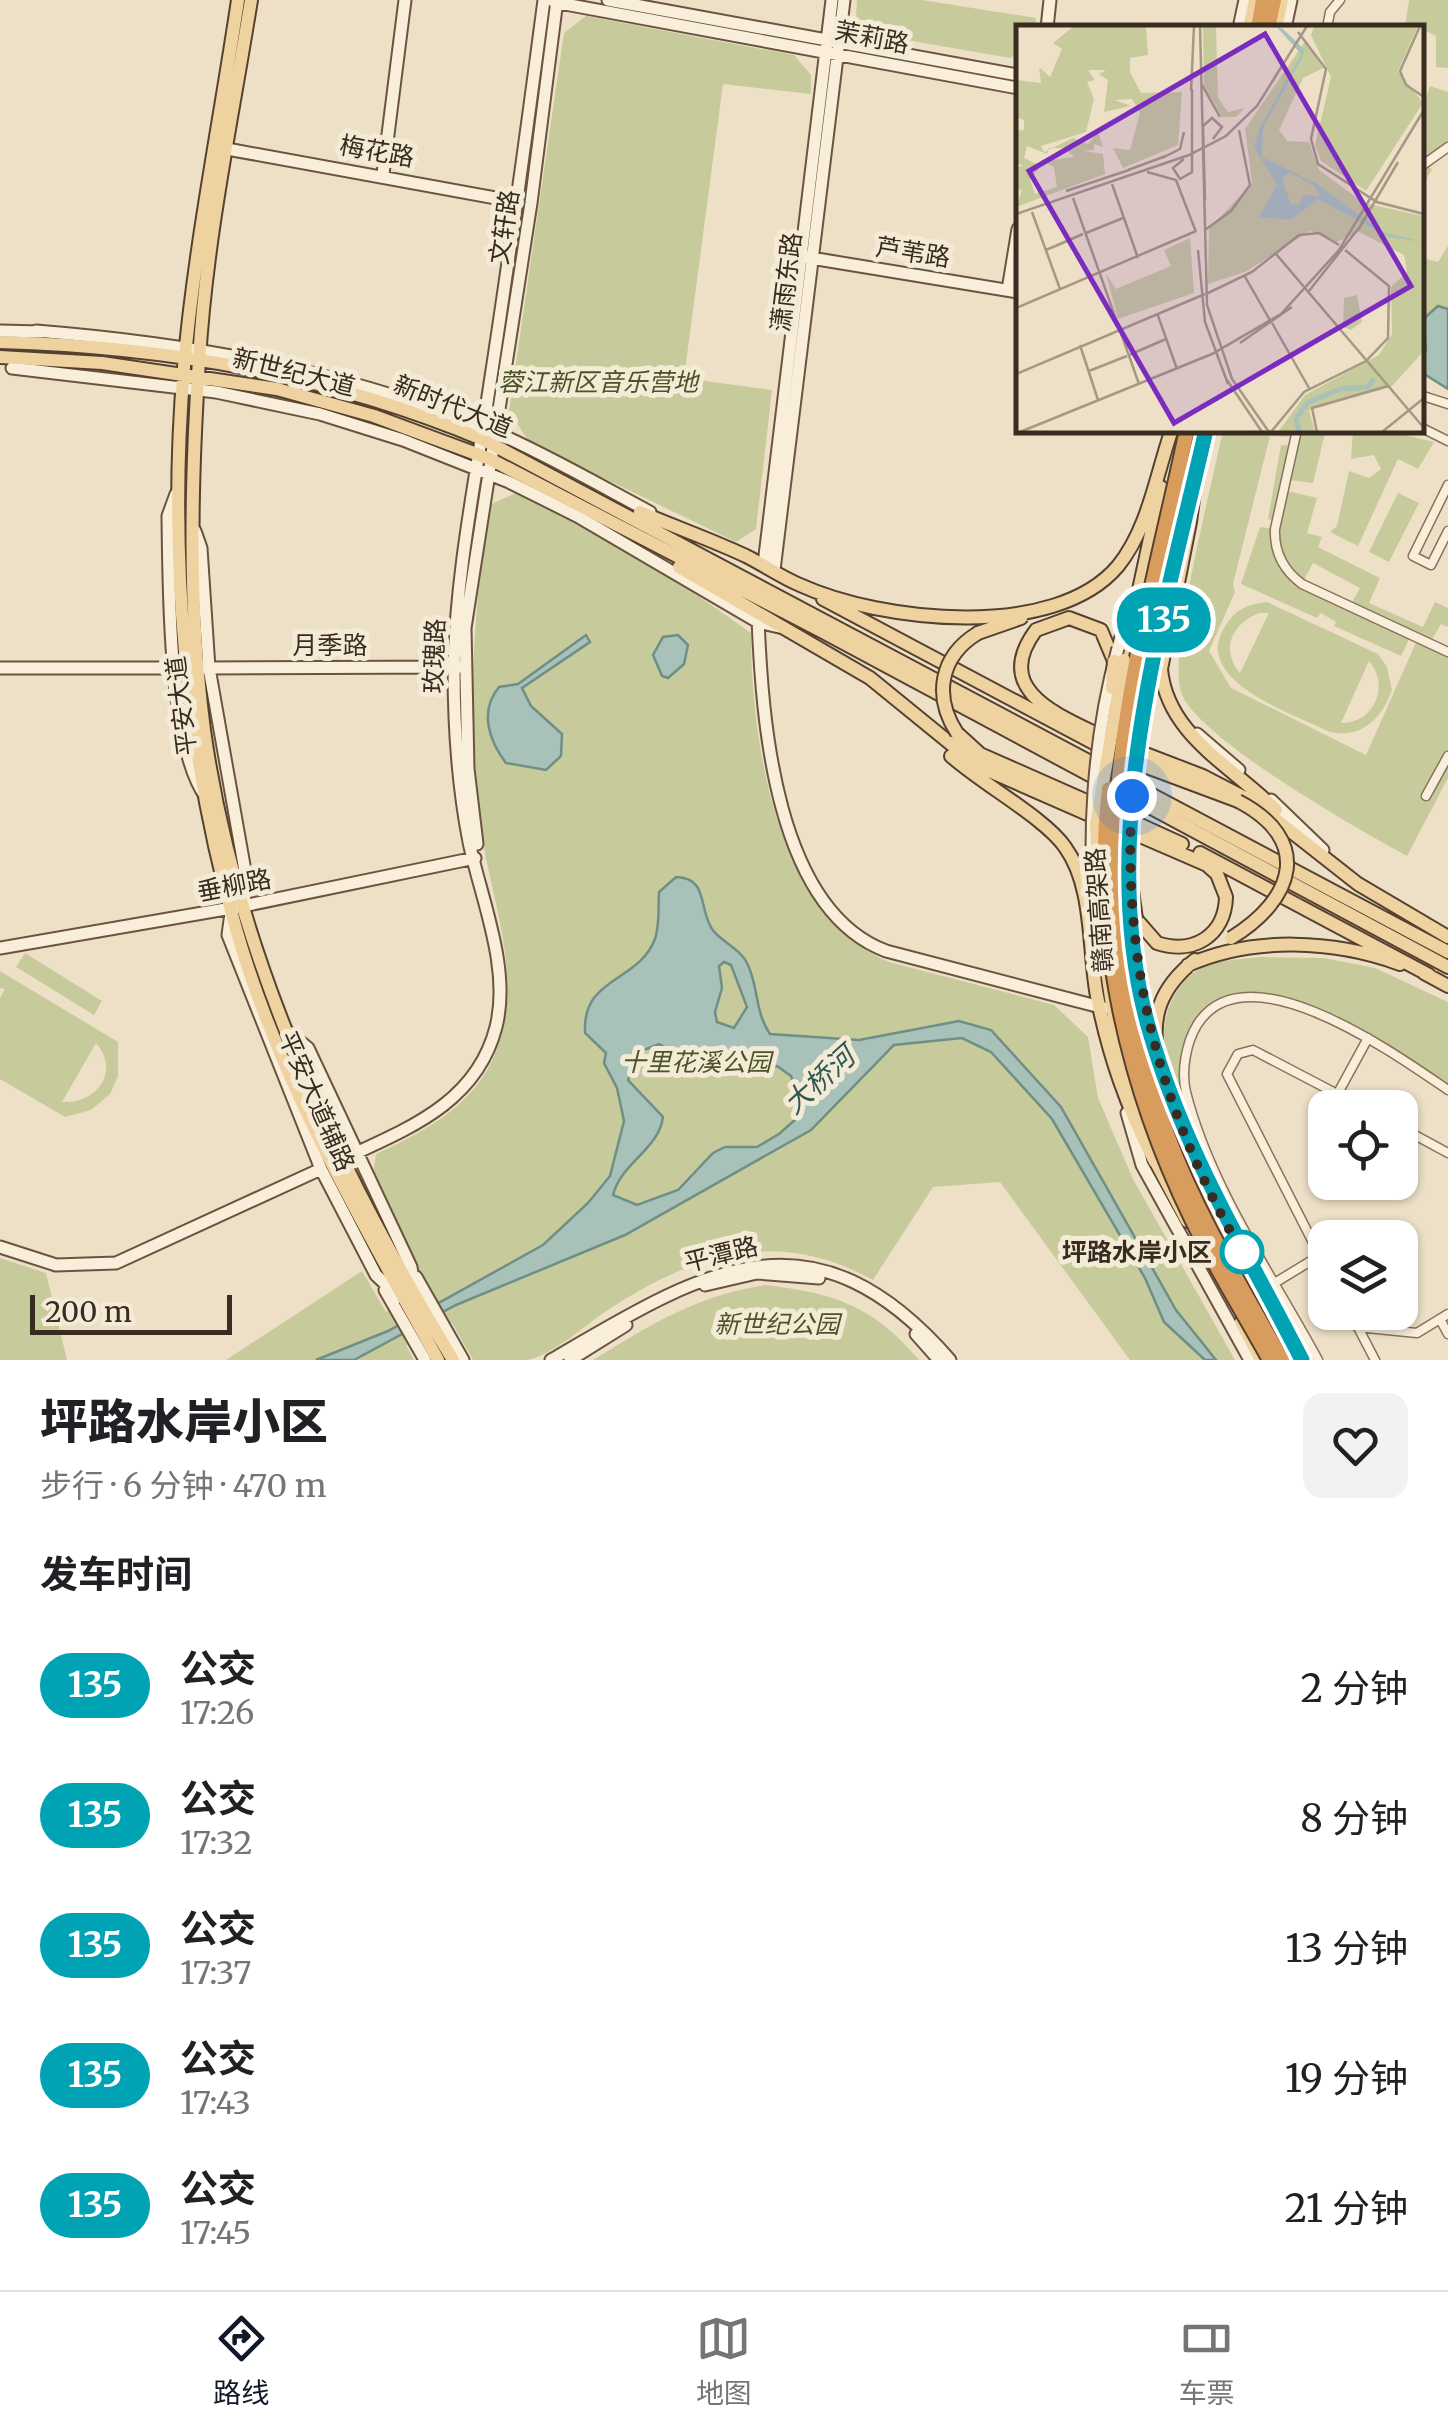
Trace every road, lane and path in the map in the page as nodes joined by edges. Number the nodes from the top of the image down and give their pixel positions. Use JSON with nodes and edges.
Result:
{"nodes":[{"id":1,"x":238,"y":0,"type":"edge"},
{"id":2,"x":251,"y":0,"type":"edge"},
{"id":3,"x":405,"y":0,"type":"edge"},
{"id":4,"x":608,"y":0,"type":"edge"},
{"id":5,"x":832,"y":0,"type":"edge"},
{"id":6,"x":844,"y":0,"type":"edge"},
{"id":7,"x":1050,"y":0,"type":"edge"},
{"id":8,"x":1245,"y":0,"type":"edge"},
{"id":9,"x":1255,"y":0,"type":"edge"},
{"id":10,"x":1263,"y":0,"type":"edge"},
{"id":11,"x":1274,"y":0,"type":"edge"},
{"id":12,"x":1282,"y":0,"type":"edge"},
{"id":13,"x":1291,"y":0,"type":"edge"},
{"id":14,"x":1340,"y":0,"type":"edge"},
{"id":15,"x":549,"y":1,"type":"edge"},
{"id":16,"x":1047,"y":25,"type":"edge"},
{"id":17,"x":1240,"y":25,"type":"edge"},
{"id":18,"x":1250,"y":25,"type":"edge"},
{"id":19,"x":1259,"y":25,"type":"edge"},
{"id":20,"x":1269,"y":25,"type":"edge"},
{"id":21,"x":1277,"y":25,"type":"edge"},
{"id":22,"x":1287,"y":25,"type":"edge"},
{"id":23,"x":1327,"y":25,"type":"edge"},
{"id":24,"x":832,"y":47,"type":"junction"},
{"id":25,"x":1016,"y":75,"type":"edge"},
{"id":26,"x":1016,"y":88,"type":"edge"},
{"id":27,"x":1448,"y":147,"type":"edge"},
{"id":28,"x":227,"y":150,"type":"junction"},
{"id":29,"x":1423,"y":164,"type":"edge"},
{"id":30,"x":384,"y":174,"type":"junction"},
{"id":31,"x":518,"y":202,"type":"junction"},
{"id":32,"x":1016,"y":254,"type":"edge"},
{"id":33,"x":806,"y":257,"type":"junction"},
{"id":34,"x":1013,"y":291,"type":"edge"},
{"id":35,"x":0,"y":330,"type":"edge"},
{"id":36,"x":36,"y":331,"type":"junction"},
{"id":37,"x":0,"y":342,"type":"edge"},
{"id":38,"x":73,"y":344,"type":"junction"},
{"id":39,"x":192,"y":353,"type":"junction"},
{"id":40,"x":0,"y":357,"type":"edge"},
{"id":41,"x":46,"y":358,"type":"junction"},
{"id":42,"x":6,"y":369,"type":"edge"},
{"id":43,"x":190,"y":381,"type":"junction"},
{"id":44,"x":1423,"y":396,"type":"edge"},
{"id":45,"x":1448,"y":404,"type":"edge"},
{"id":46,"x":1423,"y":428,"type":"edge"},
{"id":47,"x":1174,"y":432,"type":"edge"},
{"id":48,"x":1174,"y":432,"type":"edge"},
{"id":49,"x":1175,"y":432,"type":"edge"},
{"id":50,"x":1175,"y":432,"type":"edge"},
{"id":51,"x":1202,"y":432,"type":"edge"},
{"id":52,"x":1202,"y":432,"type":"edge"},
{"id":53,"x":1202,"y":432,"type":"edge"},
{"id":54,"x":1298,"y":432,"type":"edge"},
{"id":55,"x":488,"y":436,"type":"junction"},
{"id":56,"x":1448,"y":441,"type":"edge"},
{"id":57,"x":1161,"y":462,"type":"junction"},
{"id":58,"x":483,"y":464,"type":"junction"},
{"id":59,"x":1198,"y":464,"type":"junction"},
{"id":60,"x":181,"y":480,"type":"junction"},
{"id":61,"x":1448,"y":485,"type":"edge"},
{"id":62,"x":565,"y":488,"type":"junction"},
{"id":63,"x":1448,"y":531,"type":"edge"},
{"id":64,"x":689,"y":532,"type":"junction"},
{"id":65,"x":769,"y":568,"type":"junction"},
{"id":66,"x":169,"y":582,"type":"junction"},
{"id":67,"x":800,"y":585,"type":"junction"},
{"id":68,"x":183,"y":609,"type":"junction"},
{"id":69,"x":1042,"y":612,"type":"junction"},
{"id":70,"x":758,"y":618,"type":"junction"},
{"id":71,"x":786,"y":629,"type":"junction"},
{"id":72,"x":823,"y":632,"type":"junction"},
{"id":73,"x":1448,"y":652,"type":"edge"},
{"id":74,"x":1117,"y":659,"type":"junction"},
{"id":75,"x":459,"y":667,"type":"junction"},
{"id":76,"x":0,"y":668,"type":"edge"},
{"id":77,"x":192,"y":668,"type":"junction"},
{"id":78,"x":1150,"y":669,"type":"junction"},
{"id":79,"x":913,"y":716,"type":"junction"},
{"id":80,"x":1448,"y":756,"type":"edge"},
{"id":81,"x":223,"y":764,"type":"junction"},
{"id":82,"x":211,"y":796,"type":"junction"},
{"id":83,"x":1426,"y":796,"type":"dead end"},
{"id":84,"x":1122,"y":819,"type":"junction"},
{"id":85,"x":1305,"y":842,"type":"junction"},
{"id":86,"x":476,"y":858,"type":"junction"},
{"id":87,"x":1128,"y":888,"type":"junction"},
{"id":88,"x":237,"y":908,"type":"junction"},
{"id":89,"x":1131,"y":927,"type":"junction"},
{"id":90,"x":1095,"y":933,"type":"junction"},
{"id":91,"x":1448,"y":934,"type":"edge"},
{"id":92,"x":0,"y":948,"type":"edge"},
{"id":93,"x":1448,"y":952,"type":"edge"},
{"id":94,"x":1188,"y":965,"type":"junction"},
{"id":95,"x":1448,"y":967,"type":"edge"},
{"id":96,"x":1429,"y":974,"type":"junction"},
{"id":97,"x":1448,"y":986,"type":"edge"},
{"id":98,"x":1102,"y":1007,"type":"junction"},
{"id":99,"x":260,"y":1027,"type":"junction"},
{"id":100,"x":282,"y":1036,"type":"junction"},
{"id":101,"x":1368,"y":1038,"type":"junction"},
{"id":102,"x":1161,"y":1068,"type":"junction"},
{"id":103,"x":1332,"y":1090,"type":"edge"},
{"id":104,"x":1340,"y":1090,"type":"edge"},
{"id":105,"x":1448,"y":1090,"type":"edge"},
{"id":106,"x":1124,"y":1100,"type":"junction"},
{"id":107,"x":1418,"y":1137,"type":"edge"},
{"id":108,"x":330,"y":1146,"type":"junction"},
{"id":109,"x":1182,"y":1150,"type":"junction"},
{"id":110,"x":356,"y":1153,"type":"junction"},
{"id":111,"x":1448,"y":1154,"type":"edge"},
{"id":112,"x":1155,"y":1162,"type":"junction"},
{"id":113,"x":320,"y":1169,"type":"junction"},
{"id":114,"x":345,"y":1178,"type":"junction"},
{"id":115,"x":1308,"y":1233,"type":"edge"},
{"id":116,"x":0,"y":1246,"type":"edge"},
{"id":117,"x":1308,"y":1263,"type":"edge"},
{"id":118,"x":1276,"y":1283,"type":"junction"},
{"id":119,"x":1264,"y":1290,"type":"junction"},
{"id":120,"x":419,"y":1291,"type":"junction"},
{"id":121,"x":396,"y":1299,"type":"junction"},
{"id":122,"x":1444,"y":1318,"type":"edge"},
{"id":123,"x":1359,"y":1330,"type":"edge"},
{"id":124,"x":1387,"y":1330,"type":"edge"},
{"id":125,"x":1448,"y":1334,"type":"edge"},
{"id":126,"x":432,"y":1338,"type":"junction"},
{"id":127,"x":1297,"y":1357,"type":"edge"},
{"id":128,"x":426,"y":1360,"type":"edge"},
{"id":129,"x":438,"y":1360,"type":"edge"},
{"id":130,"x":453,"y":1360,"type":"edge"},
{"id":131,"x":463,"y":1360,"type":"edge"},
{"id":132,"x":552,"y":1360,"type":"edge"},
{"id":133,"x":570,"y":1360,"type":"edge"},
{"id":134,"x":939,"y":1360,"type":"edge"},
{"id":135,"x":950,"y":1360,"type":"edge"},
{"id":136,"x":1250,"y":1360,"type":"edge"},
{"id":137,"x":1261,"y":1360,"type":"edge"},
{"id":138,"x":1270,"y":1360,"type":"edge"},
{"id":139,"x":1282,"y":1360,"type":"edge"},
{"id":140,"x":1318,"y":1360,"type":"edge"},
{"id":141,"x":1375,"y":1360,"type":"edge"}],
"edges":[{"from":1,"to":39,"type":"main road","name":"平安大道"},
{"from":2,"to":28,"type":"main road","name":"平安大道"},
{"from":3,"to":30,"type":"street"},
{"from":4,"to":24,"type":"street","name":"茉莉路"},
{"from":5,"to":24,"type":"street","name":"潇雨东路"},
{"from":6,"to":24,"type":"street","name":"潇雨东路"},
{"from":7,"to":16,"type":"street"},
{"from":8,"to":17,"type":"street"},
{"from":9,"to":18,"type":"main road"},
{"from":10,"to":19,"type":"highway"},
{"from":11,"to":20,"type":"highway"},
{"from":12,"to":21,"type":"main road"},
{"from":13,"to":22,"type":"street"},
{"from":14,"to":23,"type":"street"},
{"from":15,"to":24,"type":"street","name":"茉莉路"},
{"from":15,"to":31,"type":"street","name":"文轩路"},
{"from":15,"to":55,"type":"street","name":"文轩路"},
{"from":24,"to":25,"type":"street","name":"茉莉路"},
{"from":24,"to":26,"type":"street","name":"茉莉路"},
{"from":24,"to":33,"type":"street","name":"潇雨东路"},
{"from":27,"to":29,"type":"street"},
{"from":28,"to":30,"type":"street","name":"梅花路"},
{"from":28,"to":39,"type":"main road","name":"平安大道"},
{"from":30,"to":31,"type":"street","name":"梅花路"},
{"from":31,"to":55,"type":"street","name":"文轩路"},
{"from":32,"to":34,"type":"street"},
{"from":33,"to":34,"type":"street","name":"芦苇路"},
{"from":33,"to":65,"type":"street","name":"潇雨东路"},
{"from":35,"to":36,"type":"street"},
{"from":36,"to":38,"type":"street"},
{"from":36,"to":39,"type":"street"},
{"from":37,"to":38,"type":"main road"},
{"from":38,"to":39,"type":"main road"},
{"from":39,"to":43,"type":"main road","name":"平安大道"},
{"from":39,"to":55,"type":"main road","name":"新时代大道"},
{"from":40,"to":41,"type":"main road","name":"新世纪大道"},
{"from":41,"to":42,"type":"street"},
{"from":41,"to":43,"type":"main road","name":"新世纪大道"},
{"from":42,"to":43,"type":"street"},
{"from":43,"to":58,"type":"main road","name":"新世纪大道"},
{"from":43,"to":60,"type":"main road","name":"平安大道"},
{"from":43,"to":77,"type":"main road","name":"平安大道"},
{"from":44,"to":45,"type":"street"},
{"from":46,"to":56,"type":"street"},
{"from":47,"to":57,"type":"main road"},
{"from":48,"to":74,"type":"main road"},
{"from":49,"to":138,"type":"highway","name":"赣南高架路","bridge":true},
{"from":50,"to":139,"type":"highway","name":"赣南高架路","bridge":true},
{"from":51,"to":59,"type":"main road"},
{"from":52,"to":78,"type":"main road"},
{"from":53,"to":91,"type":"street"},
{"from":54,"to":73,"type":"street"},
{"from":55,"to":58,"type":"street","name":"文轩路"},
{"from":55,"to":62,"type":"main road","name":"新时代大道"},
{"from":55,"to":64,"type":"street"},
{"from":57,"to":69,"type":"main road"},
{"from":57,"to":74,"type":"street"},
{"from":58,"to":62,"type":"main road","name":"新世纪大道"},
{"from":58,"to":70,"type":"street"},
{"from":58,"to":75,"type":"street","name":"玫瑰路"},
{"from":59,"to":78,"type":"street"},
{"from":59,"to":85,"type":"main road"},
{"from":60,"to":66,"type":"street","name":"平安大道辅路"},
{"from":60,"to":68,"type":"main road","name":"平安大道"},
{"from":61,"to":63,"type":"street"},
{"from":62,"to":64,"type":"main road"},
{"from":62,"to":70,"type":"main road"},
{"from":62,"to":72,"type":"main road"},
{"from":62,"to":93,"type":"main road"},
{"from":64,"to":65,"type":"main road"},
{"from":65,"to":67,"type":"main road"},
{"from":66,"to":68,"type":"street"},
{"from":66,"to":77,"type":"street","name":"平安大道辅路"},
{"from":67,"to":69,"type":"main road"},
{"from":67,"to":94,"type":"main road","bridge":true},
{"from":68,"to":77,"type":"main road","name":"平安大道"},
{"from":69,"to":96,"type":"main road","bridge":true},
{"from":70,"to":71,"type":"main road"},
{"from":70,"to":98,"type":"street"},
{"from":71,"to":72,"type":"main road"},
{"from":71,"to":79,"type":"main road"},
{"from":72,"to":95,"type":"main road"},
{"from":74,"to":85,"type":"main road"},
{"from":74,"to":90,"type":"main road","bridge":true},
{"from":74,"to":90,"type":"street","bridge":true},
{"from":75,"to":77,"type":"street","name":"月季路"},
{"from":75,"to":86,"type":"street","name":"玫瑰路"},
{"from":76,"to":77,"type":"street","name":"月季路"},
{"from":77,"to":81,"type":"street","name":"平安大道辅路"},
{"from":77,"to":82,"type":"main road","name":"平安大道"},
{"from":77,"to":82,"type":"street","name":"平安大道辅路"},
{"from":78,"to":84,"type":"main road","bridge":true},
{"from":78,"to":87,"type":"street","bridge":true},
{"from":79,"to":89,"type":"main road"},
{"from":79,"to":90,"type":"main road"},
{"from":80,"to":83,"type":"street"},
{"from":81,"to":82,"type":"street"},
{"from":81,"to":88,"type":"street","name":"平安大道辅路"},
{"from":82,"to":88,"type":"main road","name":"平安大道"},
{"from":84,"to":87,"type":"main road","bridge":true},
{"from":84,"to":89,"type":"main road","bridge":true},
{"from":85,"to":91,"type":"main road"},
{"from":86,"to":88,"type":"street","name":"垂柳路"},
{"from":86,"to":110,"type":"street","name":"玫瑰路"},
{"from":87,"to":89,"type":"main road","bridge":true},
{"from":88,"to":92,"type":"street","name":"垂柳路"},
{"from":88,"to":99,"type":"street","name":"平安大道辅路"},
{"from":88,"to":100,"type":"main road","name":"平安大道"},
{"from":89,"to":102,"type":"street"},
{"from":89,"to":109,"type":"main road"},
{"from":90,"to":98,"type":"main road"},
{"from":90,"to":112,"type":"main road"},
{"from":94,"to":96,"type":"main road"},
{"from":94,"to":102,"type":"main road"},
{"from":96,"to":97,"type":"main road"},
{"from":98,"to":106,"type":"main road"},
{"from":99,"to":100,"type":"street","name":"平安大道辅路"},
{"from":99,"to":113,"type":"street","name":"平安大道辅路"},
{"from":100,"to":108,"type":"main road","name":"平安大道"},
{"from":100,"to":110,"type":"street","name":"平安大道辅路"},
{"from":101,"to":104,"type":"street"},
{"from":101,"to":105,"type":"street"},
{"from":101,"to":118,"type":"street"},
{"from":102,"to":109,"type":"main road"},
{"from":102,"to":119,"type":"street"},
{"from":103,"to":115,"type":"street"},
{"from":106,"to":112,"type":"main road"},
{"from":106,"to":136,"type":"street"},
{"from":107,"to":111,"type":"street"},
{"from":108,"to":110,"type":"street"},
{"from":108,"to":113,"type":"street"},
{"from":108,"to":114,"type":"main road","name":"平安大道"},
{"from":109,"to":127,"type":"main road"},
{"from":110,"to":114,"type":"street"},
{"from":110,"to":120,"type":"street","name":"平安大道辅路"},
{"from":112,"to":137,"type":"main road"},
{"from":113,"to":114,"type":"street"},
{"from":113,"to":116,"type":"street"},
{"from":113,"to":121,"type":"street","name":"平安大道辅路"},
{"from":114,"to":120,"type":"main road","name":"平安大道"},
{"from":114,"to":121,"type":"main road","name":"平安大道"},
{"from":117,"to":118,"type":"street"},
{"from":118,"to":119,"type":"street"},
{"from":118,"to":140,"type":"street"},
{"from":119,"to":127,"type":"street"},
{"from":120,"to":126,"type":"main road","name":"平安大道"},
{"from":121,"to":126,"type":"main road","name":"平安大道"},
{"from":122,"to":124,"type":"street"},
{"from":122,"to":125,"type":"street"},
{"from":123,"to":141,"type":"street"},
{"from":126,"to":128,"type":"street","name":"平安大道"},
{"from":126,"to":129,"type":"main road","name":"平安大道"},
{"from":126,"to":130,"type":"main road","name":"平安大道"},
{"from":126,"to":131,"type":"street","name":"平安大道"},
{"from":132,"to":135,"type":"street","name":"平潭路"},
{"from":133,"to":134,"type":"street","name":"平潭路"}]}
